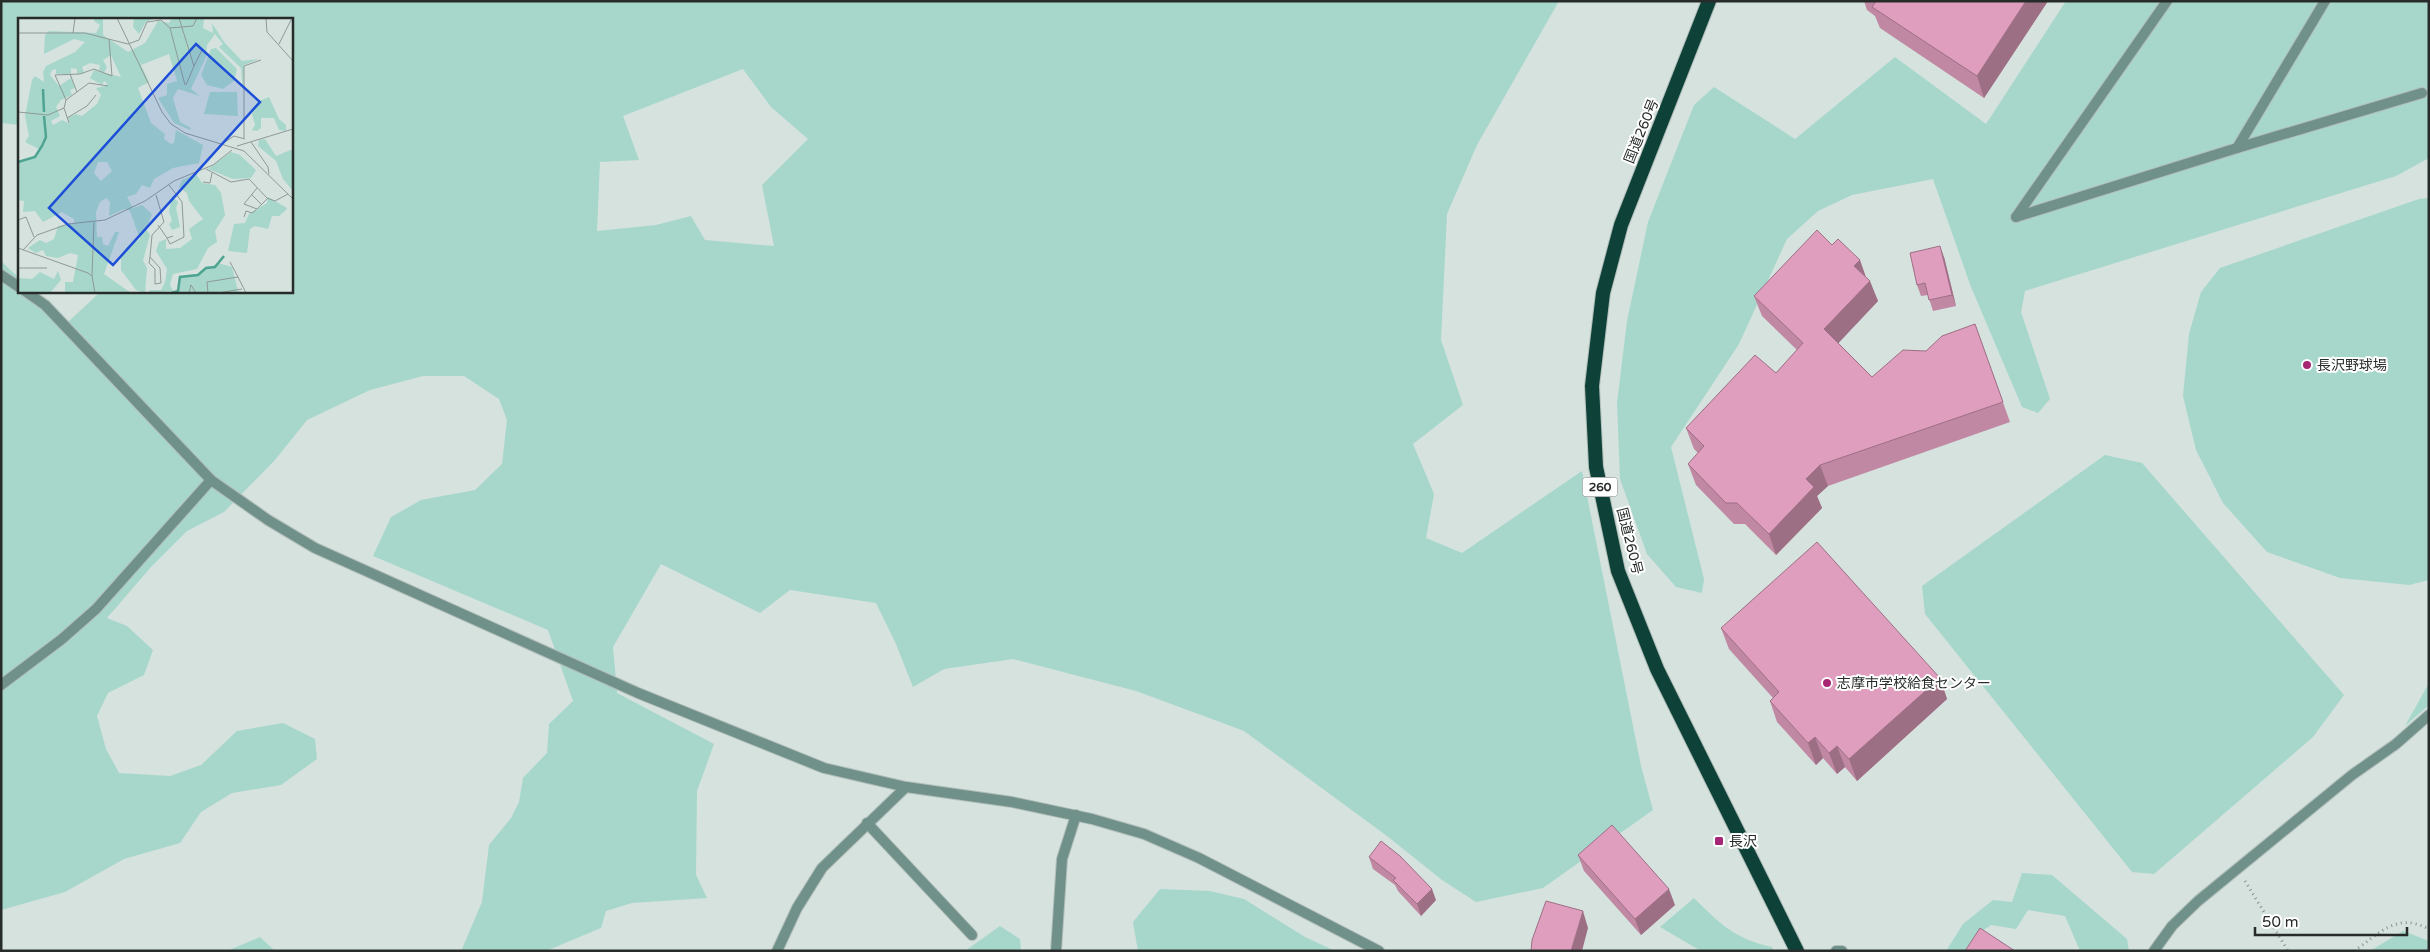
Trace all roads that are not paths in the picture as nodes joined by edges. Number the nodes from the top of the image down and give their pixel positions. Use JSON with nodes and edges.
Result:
{"nodes":[{"id":1,"x":1710,"y":1,"type":"edge"},
{"id":2,"x":2167,"y":1,"type":"edge"},
{"id":3,"x":2325,"y":1,"type":"edge"},
{"id":4,"x":2422,"y":93,"type":"dead end"},
{"id":5,"x":2237,"y":148,"type":"junction"},
{"id":6,"x":1,"y":275,"type":"edge"},
{"id":7,"x":18,"y":286,"type":"edge"},
{"id":8,"x":26,"y":292,"type":"edge"},
{"id":9,"x":211,"y":480,"type":"junction"},
{"id":10,"x":1,"y":685,"type":"edge"},
{"id":11,"x":2429,"y":715,"type":"edge"},
{"id":12,"x":906,"y":786,"type":"junction"},
{"id":13,"x":1076,"y":816,"type":"junction"},
{"id":14,"x":867,"y":823,"type":"junction"},
{"id":15,"x":972,"y":935,"type":"dead end"},
{"id":16,"x":777,"y":951,"type":"edge"},
{"id":17,"x":1056,"y":951,"type":"edge"},
{"id":18,"x":1379,"y":951,"type":"edge"},
{"id":19,"x":1797,"y":951,"type":"edge"},
{"id":20,"x":1836,"y":951,"type":"edge"},
{"id":21,"x":1842,"y":951,"type":"edge"},
{"id":22,"x":2154,"y":951,"type":"edge"}],
"edges":[{"from":1,"to":19,"type":"highway","name":"国道260号","number":"260"},
{"from":2,"to":5,"type":"street"},
{"from":3,"to":5,"type":"street"},
{"from":4,"to":5,"type":"street"},
{"from":6,"to":7,"type":"street"},
{"from":8,"to":9,"type":"street"},
{"from":9,"to":10,"type":"street"},
{"from":9,"to":12,"type":"street"},
{"from":11,"to":22,"type":"street"},
{"from":12,"to":13,"type":"street"},
{"from":12,"to":14,"type":"street"},
{"from":13,"to":17,"type":"street"},
{"from":13,"to":18,"type":"street"},
{"from":14,"to":15,"type":"street"},
{"from":14,"to":16,"type":"street"},
{"from":20,"to":21,"type":"street"}]}
